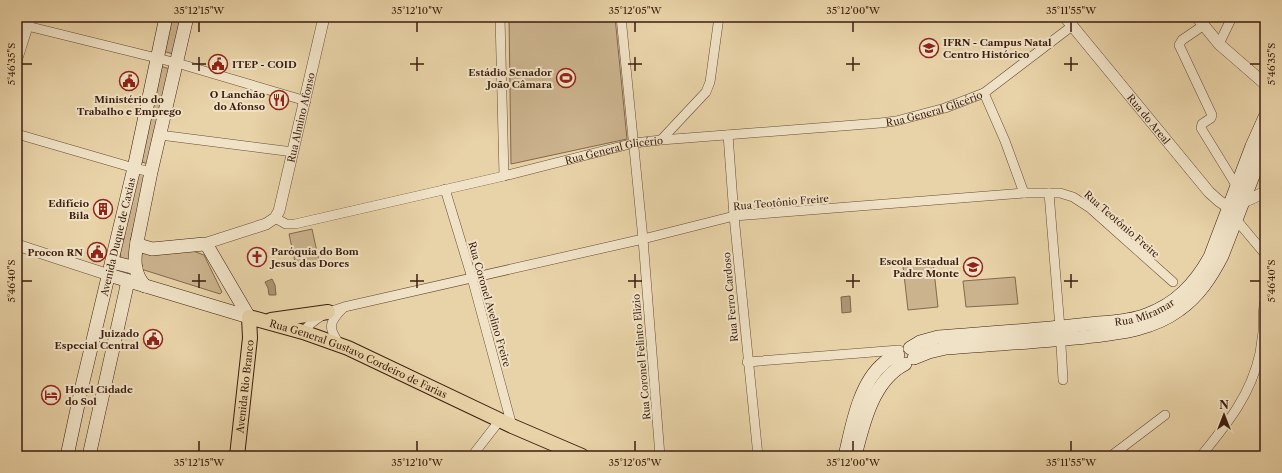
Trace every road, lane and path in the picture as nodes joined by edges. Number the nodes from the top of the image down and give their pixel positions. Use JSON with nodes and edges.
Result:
{"nodes":[{"id":1,"x":166,"y":17,"type":"edge"},
{"id":2,"x":187,"y":17,"type":"edge"},
{"id":3,"x":324,"y":17,"type":"edge"},
{"id":4,"x":500,"y":17,"type":"edge"},
{"id":5,"x":621,"y":17,"type":"edge"},
{"id":6,"x":719,"y":17,"type":"edge"},
{"id":7,"x":1232,"y":17,"type":"edge"},
{"id":8,"x":29,"y":21,"type":"edge"},
{"id":9,"x":1068,"y":21,"type":"edge"},
{"id":10,"x":1201,"y":21,"type":"edge"},
{"id":11,"x":1219,"y":44,"type":"junction"},
{"id":12,"x":17,"y":58,"type":"edge"},
{"id":13,"x":157,"y":58,"type":"junction"},
{"id":14,"x":176,"y":63,"type":"junction"},
{"id":15,"x":1265,"y":84,"type":"edge"},
{"id":16,"x":984,"y":93,"type":"junction"},
{"id":17,"x":306,"y":101,"type":"junction"},
{"id":18,"x":1265,"y":117,"type":"edge"},
{"id":19,"x":17,"y":134,"type":"edge"},
{"id":20,"x":160,"y":135,"type":"junction"},
{"id":21,"x":728,"y":135,"type":"junction"},
{"id":22,"x":661,"y":140,"type":"junction"},
{"id":23,"x":634,"y":143,"type":"junction"},
{"id":24,"x":1265,"y":144,"type":"edge"},
{"id":25,"x":293,"y":152,"type":"junction"},
{"id":26,"x":134,"y":168,"type":"junction"},
{"id":27,"x":151,"y":172,"type":"junction"},
{"id":28,"x":504,"y":176,"type":"junction"},
{"id":29,"x":1236,"y":185,"type":"junction"},
{"id":30,"x":445,"y":189,"type":"junction"},
{"id":31,"x":1265,"y":192,"type":"edge"},
{"id":32,"x":1024,"y":193,"type":"junction"},
{"id":33,"x":1049,"y":193,"type":"junction"},
{"id":34,"x":1241,"y":204,"type":"junction"},
{"id":35,"x":1228,"y":207,"type":"junction"},
{"id":36,"x":734,"y":216,"type":"junction"},
{"id":37,"x":275,"y":218,"type":"junction"},
{"id":38,"x":1236,"y":220,"type":"junction"},
{"id":39,"x":643,"y":239,"type":"junction"},
{"id":40,"x":140,"y":244,"type":"junction"},
{"id":41,"x":204,"y":244,"type":"junction"},
{"id":42,"x":17,"y":245,"type":"edge"},
{"id":43,"x":1265,"y":254,"type":"edge"},
{"id":44,"x":112,"y":262,"type":"junction"},
{"id":45,"x":136,"y":268,"type":"junction"},
{"id":46,"x":109,"y":275,"type":"junction"},
{"id":47,"x":472,"y":278,"type":"junction"},
{"id":48,"x":128,"y":281,"type":"junction"},
{"id":49,"x":1173,"y":282,"type":"dead end"},
{"id":50,"x":145,"y":286,"type":"junction"},
{"id":51,"x":1265,"y":301,"type":"edge"},
{"id":52,"x":344,"y":307,"type":"junction"},
{"id":53,"x":328,"y":312,"type":"junction"},
{"id":54,"x":250,"y":317,"type":"junction"},
{"id":55,"x":265,"y":321,"type":"junction"},
{"id":56,"x":303,"y":332,"type":"junction"},
{"id":57,"x":1061,"y":334,"type":"junction"},
{"id":58,"x":340,"y":346,"type":"junction"},
{"id":59,"x":905,"y":355,"type":"junction"},
{"id":60,"x":748,"y":362,"type":"junction"},
{"id":61,"x":1063,"y":380,"type":"dead end"},
{"id":62,"x":1166,"y":415,"type":"dead end"},
{"id":63,"x":506,"y":423,"type":"junction"},
{"id":64,"x":67,"y":456,"type":"edge"},
{"id":65,"x":88,"y":456,"type":"edge"},
{"id":66,"x":237,"y":456,"type":"edge"},
{"id":67,"x":472,"y":456,"type":"edge"},
{"id":68,"x":582,"y":456,"type":"edge"},
{"id":69,"x":660,"y":456,"type":"edge"},
{"id":70,"x":758,"y":456,"type":"edge"},
{"id":71,"x":845,"y":456,"type":"edge"},
{"id":72,"x":855,"y":456,"type":"edge"},
{"id":73,"x":1111,"y":456,"type":"edge"},
{"id":74,"x":1201,"y":456,"type":"edge"}],
"edges":[{"from":1,"to":13,"type":"main road","name":"Avenida Duque de Caxias"},
{"from":2,"to":14,"type":"main road","name":"Avenida Duque de Caxias"},
{"from":3,"to":17,"type":"street","name":"Rua Almino Afonso"},
{"from":4,"to":28,"type":"street"},
{"from":5,"to":23,"type":"street","name":"Rua Coronel Felinto Elizio"},
{"from":6,"to":22,"type":"street"},
{"from":7,"to":11,"type":"street"},
{"from":8,"to":12,"type":"street"},
{"from":8,"to":13,"type":"street"},
{"from":9,"to":16,"type":"street","name":"Rua General Glicério"},
{"from":9,"to":35,"type":"street","name":"Rua do Areal"},
{"from":10,"to":11,"type":"street"},
{"from":10,"to":29,"type":"street"},
{"from":11,"to":15,"type":"street"},
{"from":13,"to":14,"type":"street"},
{"from":13,"to":26,"type":"main road","name":"Avenida Duque de Caxias"},
{"from":14,"to":17,"type":"street"},
{"from":14,"to":20,"type":"main road","name":"Avenida Duque de Caxias"},
{"from":16,"to":21,"type":"street","name":"Rua General Glicério"},
{"from":16,"to":32,"type":"street"},
{"from":17,"to":25,"type":"street","name":"Rua Almino Afonso"},
{"from":18,"to":29,"type":"main road","name":"Rua Miramar"},
{"from":19,"to":26,"type":"street"},
{"from":20,"to":25,"type":"street"},
{"from":20,"to":27,"type":"main road","name":"Avenida Duque de Caxias"},
{"from":21,"to":22,"type":"street","name":"Rua General Glicério"},
{"from":21,"to":36,"type":"street","name":"Rua Ferro Cardoso"},
{"from":22,"to":23,"type":"street","name":"Rua General Glicério"},
{"from":23,"to":28,"type":"street","name":"Rua General Glicério"},
{"from":23,"to":39,"type":"street","name":"Rua Coronel Felinto Elizio"},
{"from":24,"to":34,"type":"main road","name":"Rua Miramar"},
{"from":25,"to":37,"type":"street","name":"Rua Almino Afonso"},
{"from":26,"to":27,"type":"street"},
{"from":26,"to":44,"type":"main road","name":"Avenida Duque de Caxias"},
{"from":27,"to":40,"type":"main road","name":"Avenida Duque de Caxias"},
{"from":28,"to":30,"type":"street","name":"Rua General Glicério"},
{"from":29,"to":35,"type":"main road","name":"Rua Miramar"},
{"from":30,"to":37,"type":"street","name":"Rua General Glicério"},
{"from":30,"to":47,"type":"street","name":"Rua Coronel Avelino Freire"},
{"from":31,"to":34,"type":"street"},
{"from":32,"to":33,"type":"street","name":"Rua Teotônio Freire"},
{"from":32,"to":36,"type":"street","name":"Rua Teotônio Freire"},
{"from":33,"to":49,"type":"street","name":"Rua Teotônio Freire"},
{"from":33,"to":57,"type":"street"},
{"from":34,"to":35,"type":"street"},
{"from":34,"to":38,"type":"main road","name":"Rua Miramar"},
{"from":35,"to":38,"type":"street"},
{"from":35,"to":57,"type":"main road","name":"Rua Miramar"},
{"from":36,"to":39,"type":"street","name":"Rua Teotônio Freire"},
{"from":36,"to":60,"type":"street","name":"Rua Ferro Cardoso"},
{"from":37,"to":41,"type":"street"},
{"from":38,"to":43,"type":"street"},
{"from":38,"to":57,"type":"main road","name":"Rua Miramar"},
{"from":39,"to":47,"type":"street","name":"Rua Teotônio Freire"},
{"from":39,"to":69,"type":"street","name":"Rua Coronel Felinto Elizio"},
{"from":40,"to":41,"type":"main road"},
{"from":40,"to":45,"type":"main road","name":"Avenida Duque de Caxias"},
{"from":41,"to":54,"type":"main road"},
{"from":42,"to":46,"type":"street"},
{"from":44,"to":45,"type":"main road"},
{"from":44,"to":46,"type":"main road","name":"Avenida Duque de Caxias"},
{"from":45,"to":50,"type":"main road","name":"Avenida Duque de Caxias"},
{"from":46,"to":48,"type":"main road","name":"Rua General Gustavo Cordeiro de Farias"},
{"from":46,"to":64,"type":"main road","name":"Avenida Duque de Caxias"},
{"from":47,"to":52,"type":"street","name":"Rua Teotônio Freire"},
{"from":47,"to":63,"type":"street","name":"Rua Coronel Avelino Freire"},
{"from":48,"to":50,"type":"main road","name":"Rua General Gustavo Cordeiro de Farias"},
{"from":48,"to":65,"type":"main road","name":"Avenida Duque de Caxias"},
{"from":50,"to":54,"type":"main road","name":"Rua General Gustavo Cordeiro de Farias"},
{"from":51,"to":74,"type":"street"},
{"from":52,"to":53,"type":"street","name":"Rua Teotônio Freire"},
{"from":52,"to":58,"type":"street"},
{"from":53,"to":55,"type":"main road"},
{"from":53,"to":56,"type":"street","name":"Rua Teotônio Freire"},
{"from":54,"to":55,"type":"main road","name":"Rua General Gustavo Cordeiro de Farias"},
{"from":54,"to":66,"type":"main road","name":"Avenida Rio Branco"},
{"from":55,"to":56,"type":"main road","name":"Rua General Gustavo Cordeiro de Farias"},
{"from":56,"to":58,"type":"main road","name":"Rua General Gustavo Cordeiro de Farias"},
{"from":57,"to":59,"type":"main road","name":"Rua Miramar"},
{"from":57,"to":61,"type":"street"},
{"from":58,"to":63,"type":"main road","name":"Rua General Gustavo Cordeiro de Farias"},
{"from":59,"to":60,"type":"street"},
{"from":59,"to":71,"type":"main road","name":"Rua Miramar"},
{"from":59,"to":72,"type":"main road","name":"Rua Miramar"},
{"from":60,"to":70,"type":"street","name":"Rua Ferro Cardoso"},
{"from":62,"to":73,"type":"street"},
{"from":63,"to":67,"type":"street"},
{"from":63,"to":68,"type":"main road","name":"Rua General Gustavo Cordeiro de Farias"}]}
